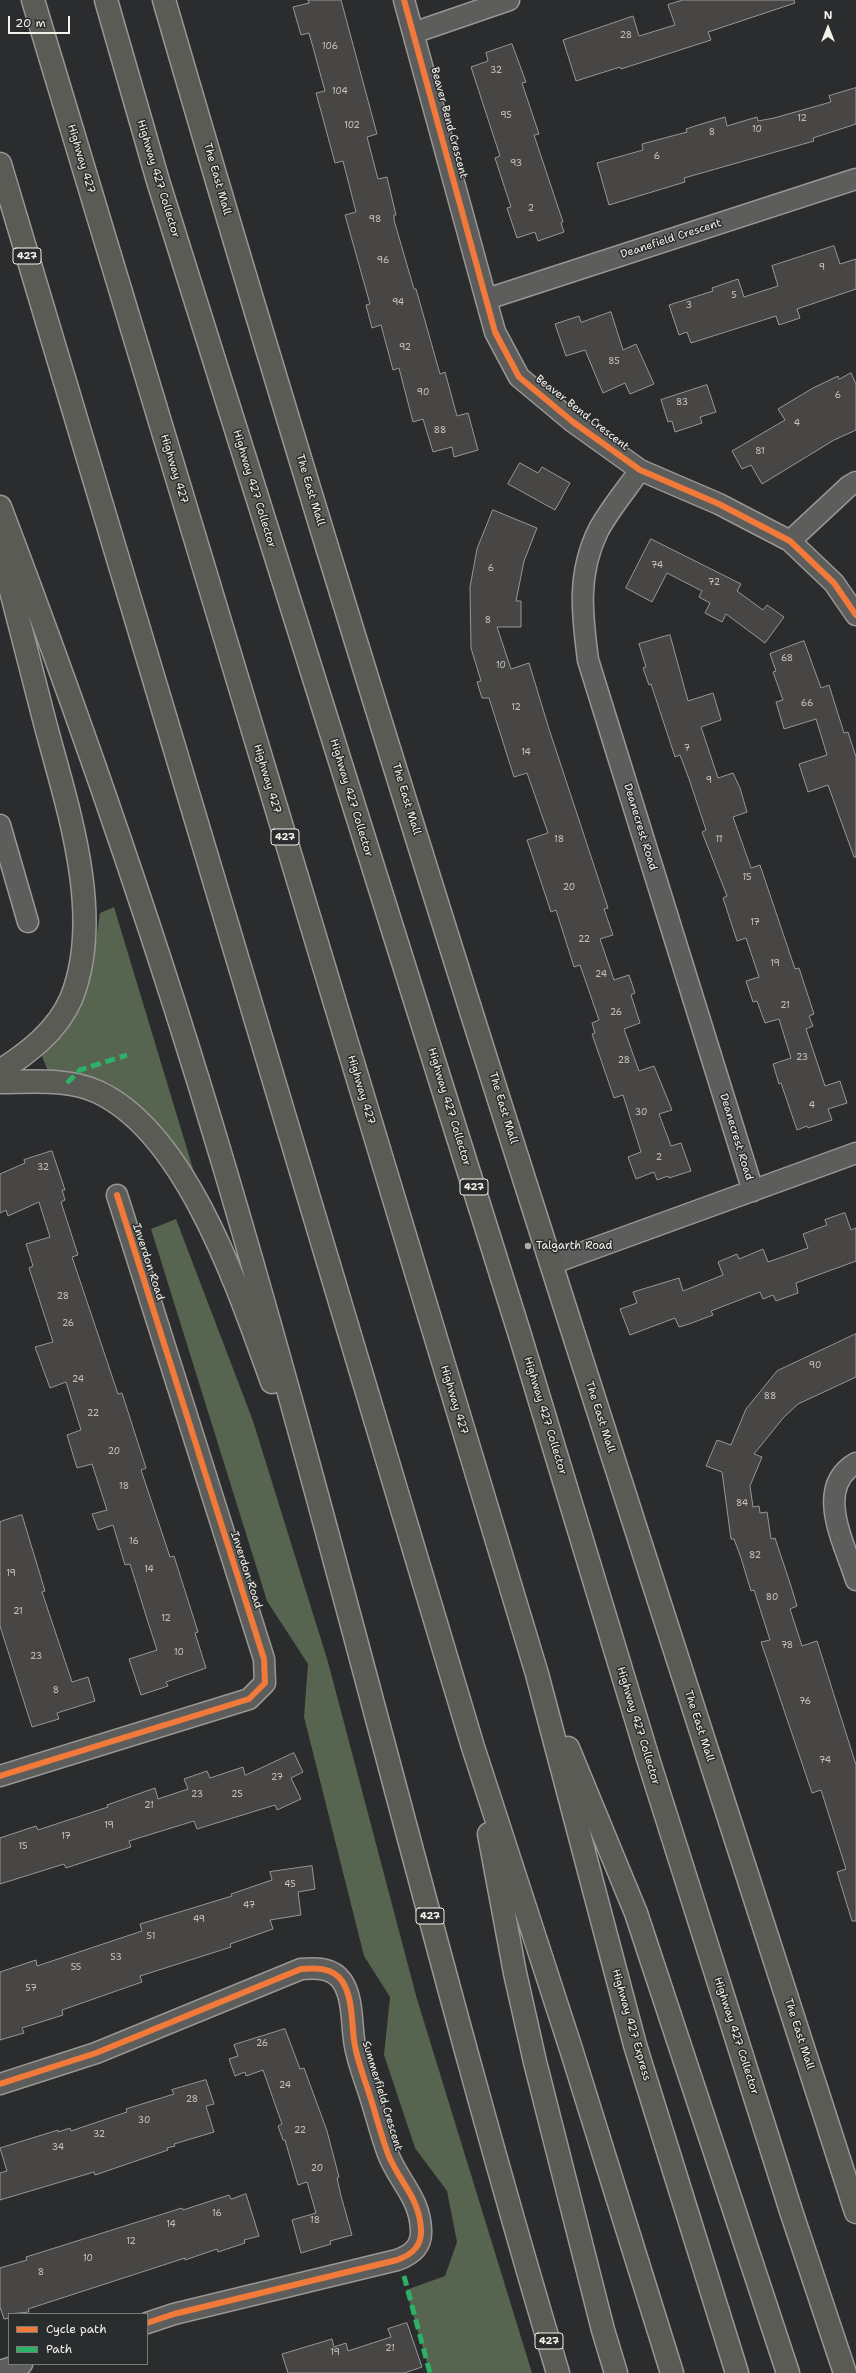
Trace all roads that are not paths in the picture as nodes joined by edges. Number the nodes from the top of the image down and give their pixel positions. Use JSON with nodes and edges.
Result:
{"nodes":[{"id":1,"x":33,"y":0,"type":"edge"},
{"id":2,"x":106,"y":0,"type":"edge"},
{"id":3,"x":164,"y":0,"type":"edge"},
{"id":4,"x":404,"y":0,"type":"edge"},
{"id":5,"x":509,"y":0,"type":"edge"},
{"id":6,"x":414,"y":33,"type":"junction"},
{"id":7,"x":0,"y":164,"type":"edge"},
{"id":8,"x":856,"y":179,"type":"edge"},
{"id":9,"x":487,"y":299,"type":"junction"},
{"id":10,"x":640,"y":470,"type":"junction"},
{"id":11,"x":856,"y":482,"type":"edge"},
{"id":12,"x":0,"y":507,"type":"edge"},
{"id":13,"x":790,"y":541,"type":"junction"},
{"id":14,"x":0,"y":548,"type":"edge"},
{"id":15,"x":856,"y":615,"type":"edge"},
{"id":16,"x":0,"y":825,"type":"edge"},
{"id":17,"x":28,"y":922,"type":"dead end"},
{"id":18,"x":0,"y":1071,"type":"edge"},
{"id":19,"x":0,"y":1082,"type":"edge"},
{"id":20,"x":856,"y":1153,"type":"edge"},
{"id":21,"x":753,"y":1191,"type":"junction"},
{"id":22,"x":117,"y":1195,"type":"dead end"},
{"id":23,"x":551,"y":1264,"type":"junction"},
{"id":24,"x":856,"y":1463,"type":"edge"},
{"id":25,"x":324,"y":1521,"type":"junction"},
{"id":26,"x":856,"y":1580,"type":"edge"},
{"id":27,"x":537,"y":1674,"type":"junction"},
{"id":28,"x":473,"y":1747,"type":"junction"},
{"id":29,"x":0,"y":1776,"type":"edge"},
{"id":30,"x":0,"y":2084,"type":"edge"},
{"id":31,"x":856,"y":2212,"type":"edge"},
{"id":32,"x":148,"y":2323,"type":"edge"},
{"id":33,"x":19,"y":2365,"type":"edge"},
{"id":34,"x":0,"y":2371,"type":"edge"},
{"id":35,"x":558,"y":2373,"type":"edge"},
{"id":36,"x":616,"y":2373,"type":"edge"},
{"id":37,"x":672,"y":2373,"type":"edge"},
{"id":38,"x":737,"y":2373,"type":"edge"},
{"id":39,"x":788,"y":2373,"type":"edge"},
{"id":40,"x":845,"y":2373,"type":"edge"}],
"edges":[{"from":1,"to":27,"type":"main road","name":"Highway 427","number":"427"},
{"from":2,"to":40,"type":"main road","name":"Highway 427 Collector","number":"427"},
{"from":3,"to":23,"type":"main road","name":"The East Mall"},
{"from":4,"to":6,"type":"street","name":"Beaver Bend Crescent"},
{"from":5,"to":6,"type":"street"},
{"from":6,"to":9,"type":"street","name":"Beaver Bend Crescent"},
{"from":7,"to":28,"type":"main road","number":"427"},
{"from":8,"to":9,"type":"street","name":"Deanefield Crescent"},
{"from":9,"to":10,"type":"street","name":"Beaver Bend Crescent"},
{"from":10,"to":13,"type":"street","name":"Beaver Bend Crescent"},
{"from":10,"to":21,"type":"street","name":"Deanecrest Road"},
{"from":11,"to":13,"type":"street"},
{"from":12,"to":25,"type":"main road","number":"427"},
{"from":13,"to":15,"type":"street","name":"Beaver Bend Crescent"},
{"from":14,"to":18,"type":"main road"},
{"from":16,"to":17,"type":"street"},
{"from":19,"to":25,"type":"main road"},
{"from":20,"to":21,"type":"street"},
{"from":21,"to":23,"type":"street"},
{"from":22,"to":29,"type":"street","name":"Inverdon Road"},
{"from":23,"to":31,"type":"main road","name":"The East Mall"},
{"from":24,"to":26,"type":"street"},
{"from":25,"to":35,"type":"main road","number":"427"},
{"from":27,"to":38,"type":"main road","name":"Highway 427 Express","number":"427"},
{"from":27,"to":39,"type":"main road"},
{"from":28,"to":36,"type":"main road"},
{"from":28,"to":37,"type":"main road","number":"427"},
{"from":30,"to":32,"type":"street","name":"Summerfield Crescent"},
{"from":33,"to":34,"type":"street"}]}
